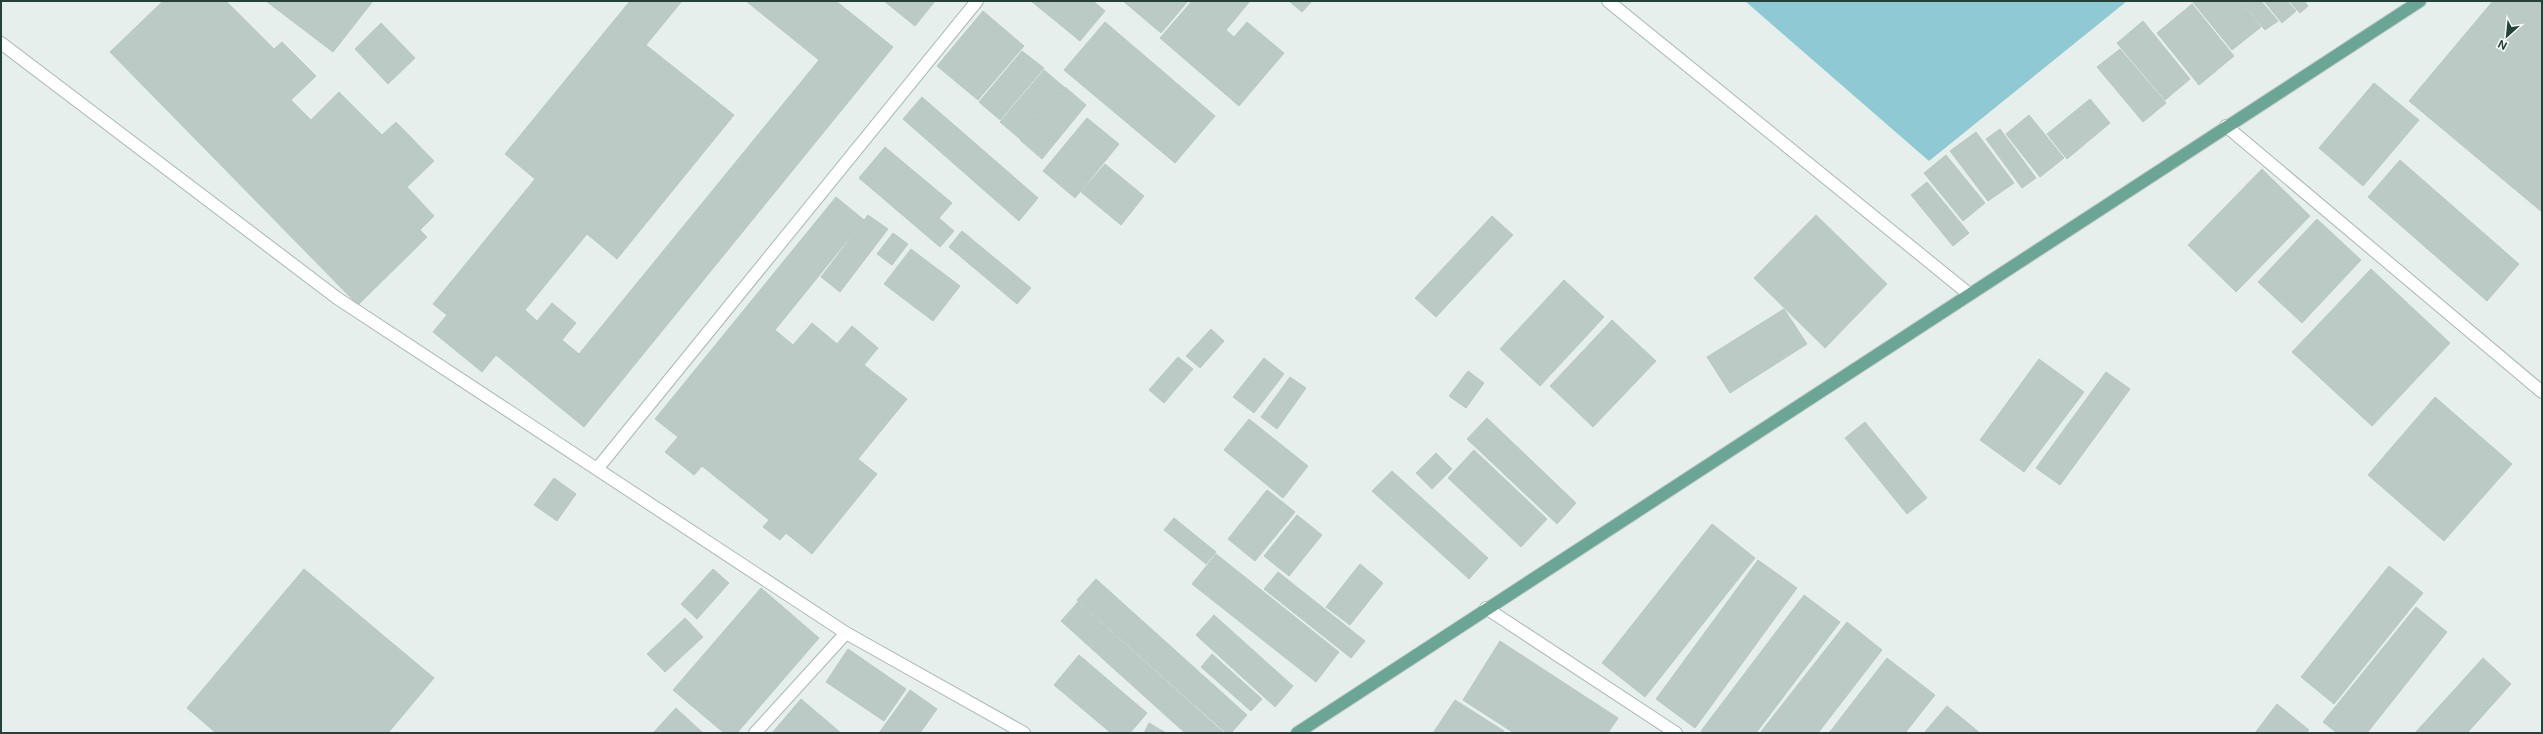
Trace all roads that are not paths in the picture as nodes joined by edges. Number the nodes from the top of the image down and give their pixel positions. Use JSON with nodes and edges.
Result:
{"nodes":[{"id":1,"x":977,"y":1,"type":"edge"},
{"id":2,"x":1608,"y":1,"type":"edge"},
{"id":3,"x":2420,"y":1,"type":"edge"},
{"id":4,"x":1,"y":43,"type":"edge"},
{"id":5,"x":2226,"y":126,"type":"junction"},
{"id":6,"x":1969,"y":294,"type":"junction"},
{"id":7,"x":2542,"y":392,"type":"edge"},
{"id":8,"x":598,"y":469,"type":"junction"},
{"id":9,"x":1486,"y":608,"type":"junction"},
{"id":10,"x":846,"y":633,"type":"junction"},
{"id":11,"x":755,"y":733,"type":"edge"},
{"id":12,"x":1024,"y":733,"type":"edge"},
{"id":13,"x":1297,"y":733,"type":"edge"},
{"id":14,"x":1676,"y":733,"type":"edge"}],
"edges":[{"from":1,"to":8,"type":"street"},
{"from":2,"to":6,"type":"street"},
{"from":3,"to":5,"type":"main road"},
{"from":4,"to":8,"type":"street"},
{"from":5,"to":6,"type":"main road"},
{"from":5,"to":7,"type":"street"},
{"from":6,"to":9,"type":"main road"},
{"from":8,"to":10,"type":"street"},
{"from":9,"to":13,"type":"main road"},
{"from":9,"to":14,"type":"street"},
{"from":10,"to":11,"type":"street"},
{"from":10,"to":12,"type":"street"}]}
